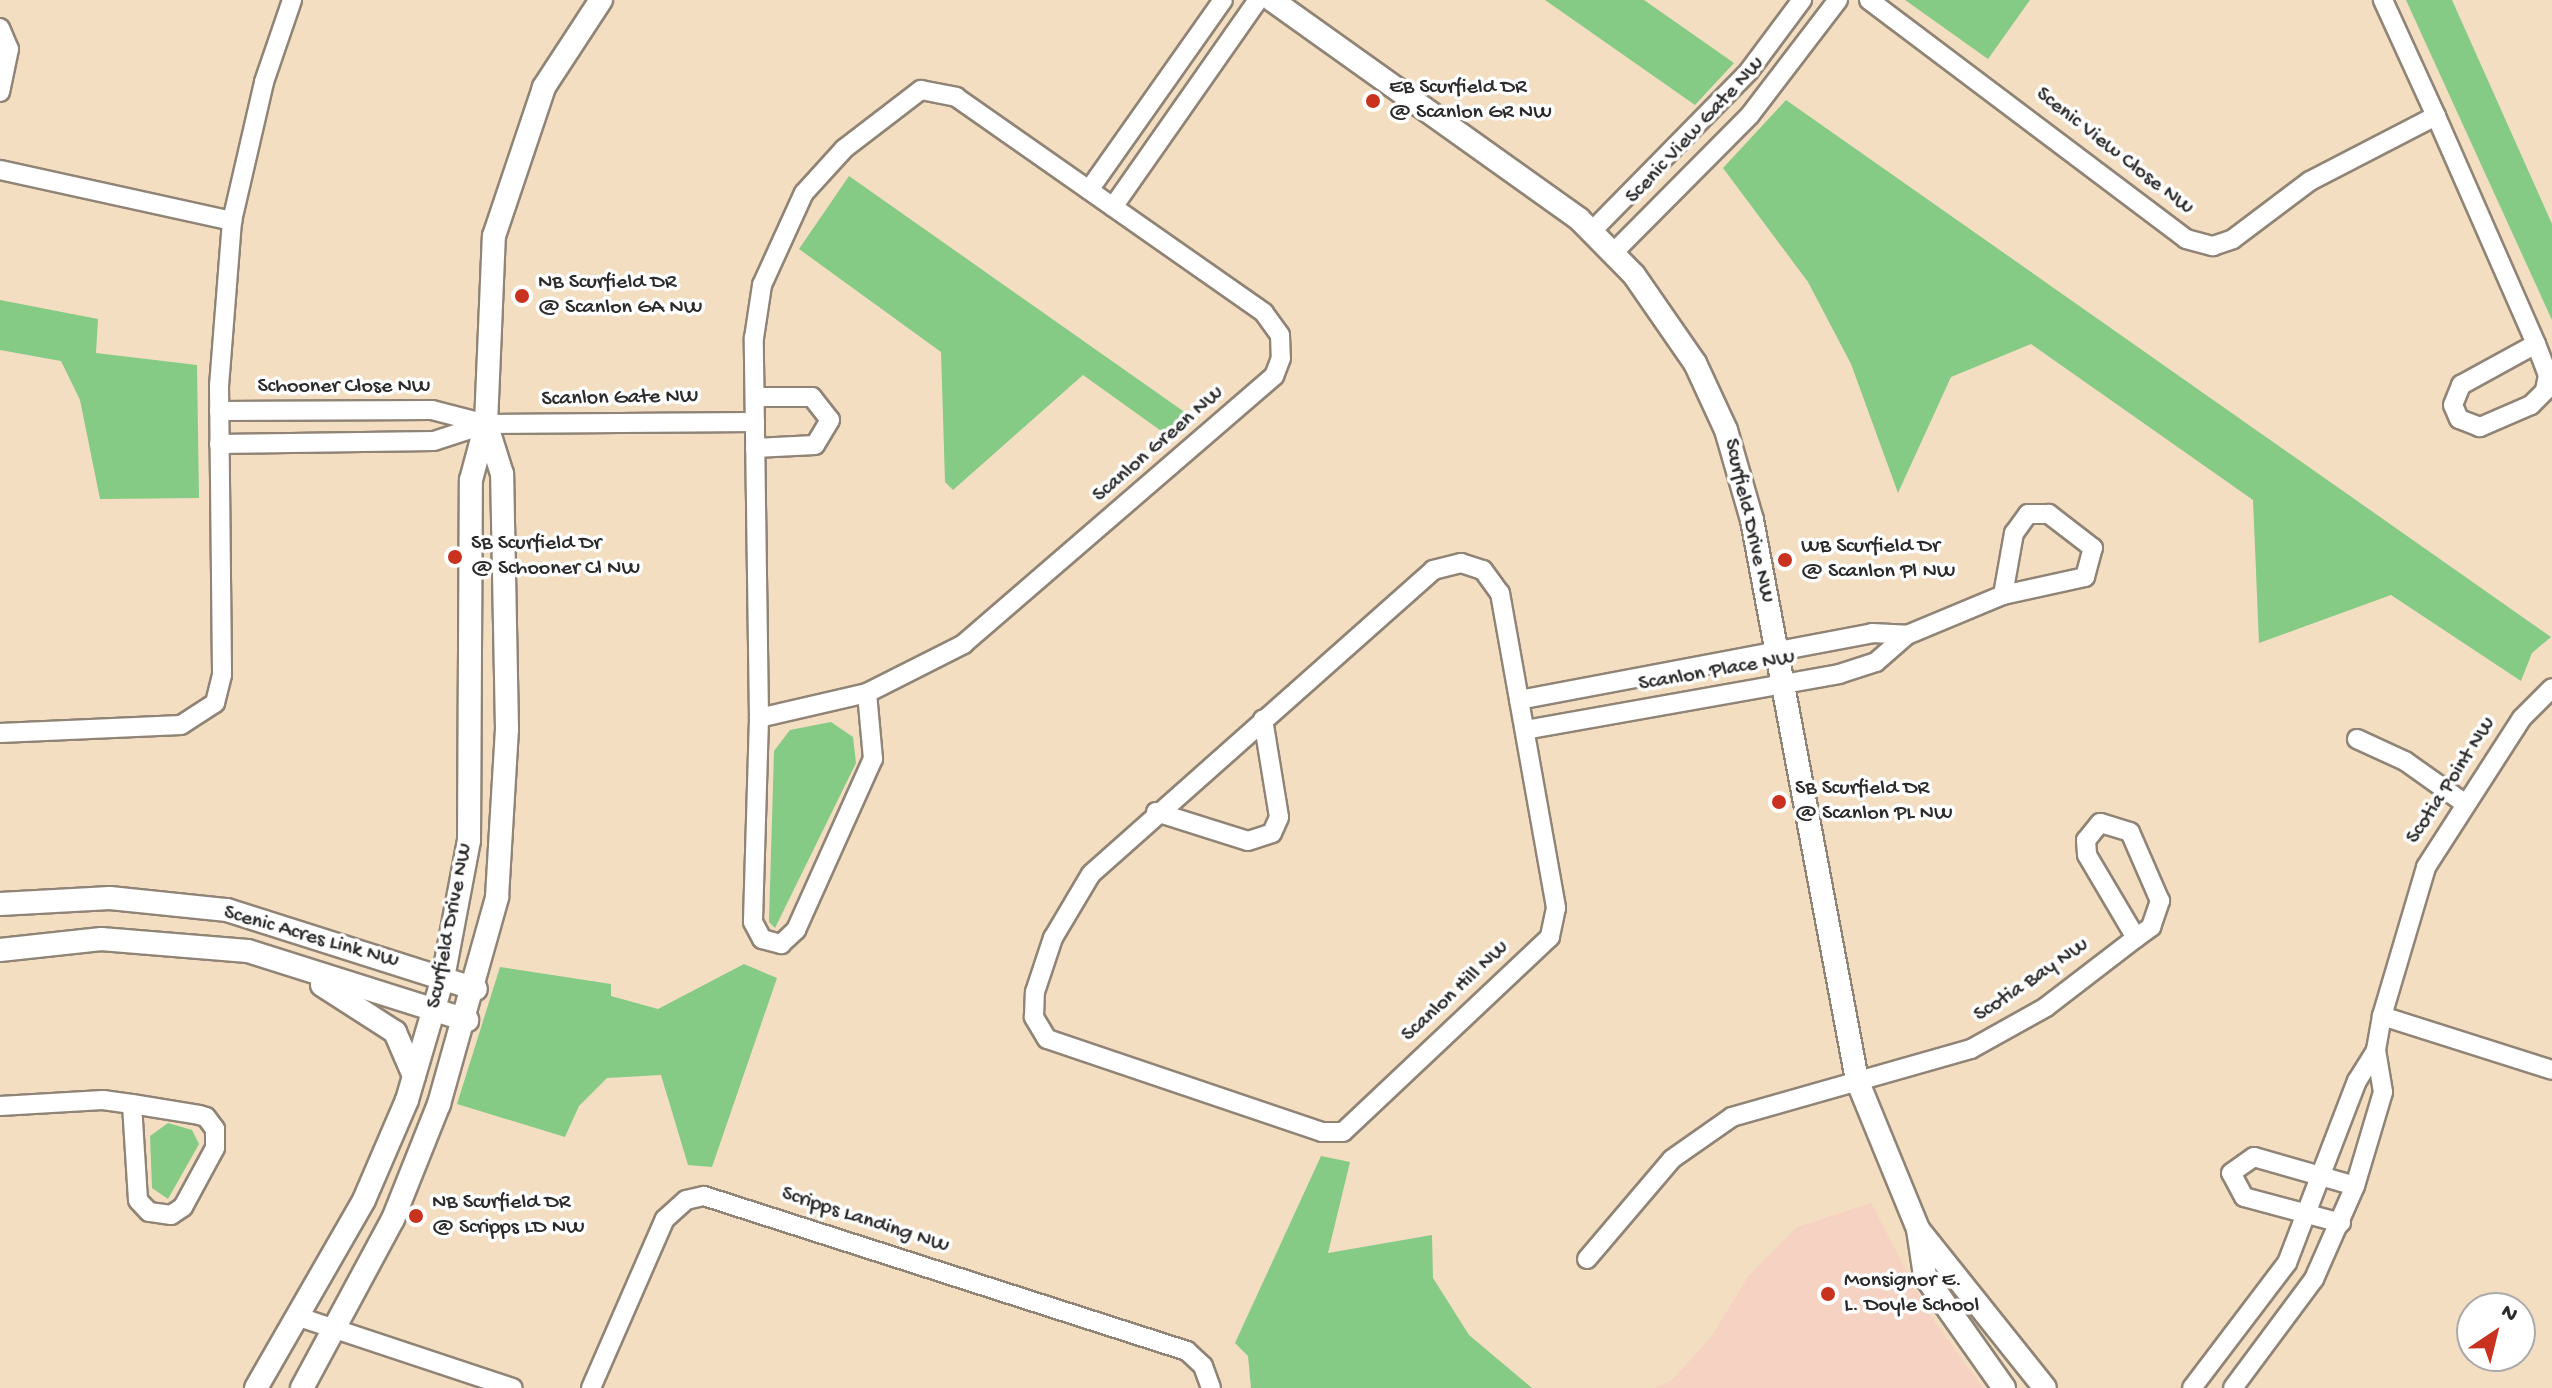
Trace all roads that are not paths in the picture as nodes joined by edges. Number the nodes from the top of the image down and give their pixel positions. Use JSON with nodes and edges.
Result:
{"nodes":[{"id":1,"x":292,"y":0,"type":"edge"},
{"id":2,"x":601,"y":0,"type":"edge"},
{"id":3,"x":1223,"y":0,"type":"edge"},
{"id":4,"x":1258,"y":0,"type":"edge"},
{"id":5,"x":1272,"y":0,"type":"edge"},
{"id":6,"x":1802,"y":0,"type":"edge"},
{"id":7,"x":1838,"y":0,"type":"edge"},
{"id":8,"x":1869,"y":0,"type":"edge"},
{"id":9,"x":2383,"y":0,"type":"edge"},
{"id":10,"x":0,"y":28,"type":"edge"},
{"id":11,"x":0,"y":92,"type":"edge"},
{"id":12,"x":2436,"y":116,"type":"junction"},
{"id":13,"x":0,"y":170,"type":"edge"},
{"id":14,"x":1089,"y":190,"type":"junction"},
{"id":15,"x":1113,"y":207,"type":"junction"},
{"id":16,"x":232,"y":221,"type":"junction"},
{"id":17,"x":1592,"y":231,"type":"junction"},
{"id":18,"x":1614,"y":252,"type":"junction"},
{"id":19,"x":2536,"y":344,"type":"junction"},
{"id":20,"x":755,"y":397,"type":"junction"},
{"id":21,"x":219,"y":411,"type":"junction"},
{"id":22,"x":755,"y":422,"type":"junction"},
{"id":23,"x":486,"y":424,"type":"junction"},
{"id":24,"x":219,"y":444,"type":"junction"},
{"id":25,"x":755,"y":448,"type":"junction"},
{"id":26,"x":2003,"y":595,"type":"junction"},
{"id":27,"x":1907,"y":635,"type":"junction"},
{"id":28,"x":1778,"y":656,"type":"junction"},
{"id":29,"x":1782,"y":685,"type":"junction"},
{"id":30,"x":2552,"y":688,"type":"edge"},
{"id":31,"x":867,"y":693,"type":"junction"},
{"id":32,"x":1519,"y":700,"type":"junction"},
{"id":33,"x":759,"y":718,"type":"junction"},
{"id":34,"x":1263,"y":719,"type":"junction"},
{"id":35,"x":1525,"y":730,"type":"junction"},
{"id":36,"x":0,"y":733,"type":"edge"},
{"id":37,"x":2357,"y":739,"type":"dead end"},
{"id":38,"x":2464,"y":803,"type":"junction"},
{"id":39,"x":1156,"y":812,"type":"junction"},
{"id":40,"x":0,"y":904,"type":"edge"},
{"id":41,"x":2136,"y":938,"type":"junction"},
{"id":42,"x":0,"y":950,"type":"edge"},
{"id":43,"x":248,"y":951,"type":"junction"},
{"id":44,"x":443,"y":978,"type":"junction"},
{"id":45,"x":476,"y":989,"type":"junction"},
{"id":46,"x":435,"y":1010,"type":"junction"},
{"id":47,"x":2382,"y":1016,"type":"junction"},
{"id":48,"x":467,"y":1020,"type":"junction"},
{"id":49,"x":2376,"y":1050,"type":"junction"},
{"id":50,"x":2552,"y":1070,"type":"edge"},
{"id":51,"x":414,"y":1076,"type":"junction"},
{"id":52,"x":1857,"y":1080,"type":"junction"},
{"id":53,"x":132,"y":1104,"type":"junction"},
{"id":54,"x":0,"y":1106,"type":"edge"},
{"id":55,"x":2326,"y":1177,"type":"junction"},
{"id":56,"x":2355,"y":1186,"type":"junction"},
{"id":57,"x":2311,"y":1215,"type":"junction"},
{"id":58,"x":2341,"y":1223,"type":"junction"},
{"id":59,"x":1918,"y":1229,"type":"junction"},
{"id":60,"x":1587,"y":1259,"type":"dead end"},
{"id":61,"x":302,"y":1318,"type":"junction"},
{"id":62,"x":338,"y":1331,"type":"junction"},
{"id":63,"x":256,"y":1388,"type":"edge"},
{"id":64,"x":302,"y":1388,"type":"edge"},
{"id":65,"x":513,"y":1388,"type":"edge"},
{"id":66,"x":591,"y":1388,"type":"edge"},
{"id":67,"x":1211,"y":1388,"type":"edge"},
{"id":68,"x":2004,"y":1388,"type":"edge"},
{"id":69,"x":2045,"y":1388,"type":"edge"},
{"id":70,"x":2192,"y":1388,"type":"edge"},
{"id":71,"x":2233,"y":1388,"type":"edge"}],
"edges":[{"from":1,"to":16,"type":"street"},
{"from":2,"to":23,"type":"street","name":"Scurfield Drive NW"},
{"from":3,"to":14,"type":"street"},
{"from":4,"to":15,"type":"street"},
{"from":5,"to":17,"type":"street","name":"Scurfield Drive NW"},
{"from":6,"to":17,"type":"street","name":"Scenic View Gate NW"},
{"from":7,"to":18,"type":"street","name":"Scenic View Gate NW"},
{"from":8,"to":12,"type":"street","name":"Scenic View Close NW"},
{"from":9,"to":12,"type":"street"},
{"from":10,"to":11,"type":"street"},
{"from":12,"to":19,"type":"street"},
{"from":13,"to":16,"type":"street"},
{"from":14,"to":15,"type":"street","name":"Scanlon Green NW"},
{"from":14,"to":20,"type":"street","name":"Scanlon Green NW"},
{"from":15,"to":31,"type":"street","name":"Scanlon Green NW"},
{"from":16,"to":21,"type":"street"},
{"from":17,"to":18,"type":"street","name":"Scurfield Drive NW"},
{"from":18,"to":28,"type":"street","name":"Scurfield Drive NW"},
{"from":19,"to":19,"type":"street"},
{"from":20,"to":22,"type":"street","name":"Scanlon Green NW"},
{"from":20,"to":25,"type":"street"},
{"from":21,"to":23,"type":"street","name":"Schooner Close NW"},
{"from":21,"to":24,"type":"street"},
{"from":22,"to":23,"type":"street","name":"Scanlon Gate NW"},
{"from":22,"to":25,"type":"street","name":"Scanlon Green NW"},
{"from":23,"to":24,"type":"street"},
{"from":23,"to":44,"type":"street","name":"Scurfield Drive NW"},
{"from":23,"to":45,"type":"street","name":"Scurfield Drive NW"},
{"from":24,"to":36,"type":"street"},
{"from":25,"to":33,"type":"street","name":"Scanlon Green NW"},
{"from":26,"to":26,"type":"street","name":"Scanlon Place NW"},
{"from":26,"to":27,"type":"street","name":"Scanlon Place NW"},
{"from":27,"to":28,"type":"street","name":"Scanlon Place NW"},
{"from":27,"to":29,"type":"street","name":"Scanlon Place NW"},
{"from":28,"to":29,"type":"street","name":"Scurfield Drive NW"},
{"from":28,"to":32,"type":"street","name":"Scanlon Place NW"},
{"from":29,"to":35,"type":"street","name":"Scanlon Place NW"},
{"from":29,"to":52,"type":"street","name":"Scurfield Drive NW"},
{"from":30,"to":38,"type":"street","name":"Scotia Point NW"},
{"from":31,"to":33,"type":"street","name":"Scanlon Green NW"},
{"from":31,"to":33,"type":"street","name":"Scanlon Green NW"},
{"from":32,"to":34,"type":"street","name":"Scanlon Hill NW"},
{"from":32,"to":35,"type":"street","name":"Scanlon Hill NW"},
{"from":34,"to":39,"type":"street","name":"Scanlon Hill NW"},
{"from":34,"to":39,"type":"street"},
{"from":35,"to":39,"type":"street","name":"Scanlon Hill NW"},
{"from":37,"to":38,"type":"street"},
{"from":38,"to":47,"type":"street","name":"Scotia Point NW"},
{"from":40,"to":44,"type":"street","name":"Scenic Acres Link NW"},
{"from":41,"to":41,"type":"street","name":"Scotia Bay NW"},
{"from":41,"to":52,"type":"street","name":"Scotia Bay NW"},
{"from":42,"to":43,"type":"street","name":"Scenic Acres Link NW"},
{"from":43,"to":46,"type":"street","name":"Scenic Acres Link NW"},
{"from":43,"to":51,"type":"street"},
{"from":44,"to":45,"type":"street","name":"Scenic Acres Link NW"},
{"from":44,"to":46,"type":"street","name":"Scurfield Drive NW"},
{"from":45,"to":48,"type":"street","name":"Scurfield Drive NW"},
{"from":46,"to":48,"type":"street","name":"Scenic Acres Link NW"},
{"from":46,"to":51,"type":"street","name":"Scurfield Drive NW"},
{"from":47,"to":49,"type":"street","name":"Scotia Point NW"},
{"from":47,"to":50,"type":"street"},
{"from":48,"to":62,"type":"street","name":"Scurfield Drive NW"},
{"from":49,"to":55,"type":"street","name":"Scotia Point NW"},
{"from":49,"to":56,"type":"street","name":"Scotia Point NW"},
{"from":51,"to":61,"type":"street","name":"Scurfield Drive NW"},
{"from":52,"to":59,"type":"street","name":"Scurfield Drive NW"},
{"from":52,"to":60,"type":"street","name":"Scotia Bay NW"},
{"from":53,"to":53,"type":"street"},
{"from":53,"to":54,"type":"street"},
{"from":55,"to":56,"type":"street"},
{"from":55,"to":57,"type":"street","name":"Scotia Point NW"},
{"from":55,"to":57,"type":"street"},
{"from":56,"to":58,"type":"street","name":"Scotia Point NW"},
{"from":57,"to":58,"type":"street"},
{"from":57,"to":70,"type":"street","name":"Scotia Point NW"},
{"from":58,"to":71,"type":"street","name":"Scotia Point NW"},
{"from":59,"to":68,"type":"street","name":"Scurfield Drive NW"},
{"from":59,"to":69,"type":"street","name":"Scurfield Drive NW"},
{"from":61,"to":62,"type":"street"},
{"from":61,"to":63,"type":"street","name":"Scurfield Drive NW"},
{"from":62,"to":64,"type":"street","name":"Scurfield Drive NW"},
{"from":62,"to":65,"type":"street"},
{"from":66,"to":67,"type":"street","name":"Scripps Landing NW"}]}
